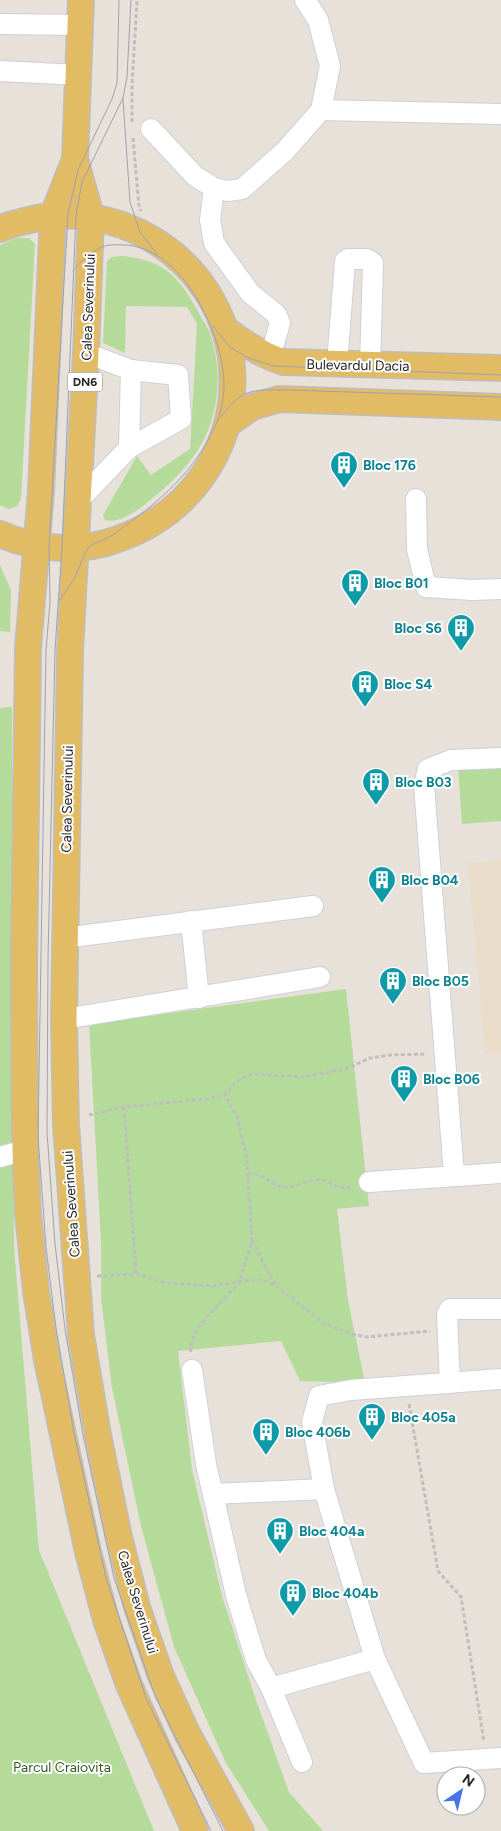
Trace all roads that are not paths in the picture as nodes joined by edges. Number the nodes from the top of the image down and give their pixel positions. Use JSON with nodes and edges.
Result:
{"nodes":[{"id":1,"x":81,"y":0,"type":"edge"},
{"id":2,"x":305,"y":0,"type":"edge"},
{"id":3,"x":0,"y":24,"type":"edge"},
{"id":4,"x":81,"y":25,"type":"junction"},
{"id":5,"x":0,"y":71,"type":"edge"},
{"id":6,"x":78,"y":76,"type":"junction"},
{"id":7,"x":321,"y":110,"type":"junction"},
{"id":8,"x":501,"y":114,"type":"edge"},
{"id":9,"x":151,"y":129,"type":"dead end"},
{"id":10,"x":75,"y":159,"type":"junction"},
{"id":11,"x":214,"y":188,"type":"junction"},
{"id":12,"x":53,"y":215,"type":"junction"},
{"id":13,"x":91,"y":216,"type":"junction"},
{"id":14,"x":0,"y":229,"type":"edge"},
{"id":15,"x":224,"y":328,"type":"junction"},
{"id":16,"x":86,"y":353,"type":"junction"},
{"id":17,"x":270,"y":358,"type":"junction"},
{"id":18,"x":337,"y":364,"type":"junction"},
{"id":19,"x":370,"y":365,"type":"junction"},
{"id":20,"x":501,"y":368,"type":"edge"},
{"id":21,"x":131,"y":370,"type":"junction"},
{"id":22,"x":501,"y":407,"type":"edge"},
{"id":23,"x":228,"y":424,"type":"junction"},
{"id":24,"x":129,"y":448,"type":"junction"},
{"id":25,"x":416,"y":499,"type":"dead end"},
{"id":26,"x":78,"y":501,"type":"junction"},
{"id":27,"x":0,"y":534,"type":"edge"},
{"id":28,"x":36,"y":545,"type":"junction"},
{"id":29,"x":75,"y":548,"type":"junction"},
{"id":30,"x":501,"y":588,"type":"edge"},
{"id":31,"x":501,"y":758,"type":"edge"},
{"id":32,"x":313,"y":906,"type":"dead end"},
{"id":33,"x":191,"y":922,"type":"junction"},
{"id":34,"x":64,"y":938,"type":"junction"},
{"id":35,"x":320,"y":977,"type":"dead end"},
{"id":36,"x":199,"y":998,"type":"junction"},
{"id":37,"x":64,"y":1019,"type":"junction"},
{"id":38,"x":25,"y":1150,"type":"junction"},
{"id":39,"x":0,"y":1157,"type":"edge"},
{"id":40,"x":501,"y":1173,"type":"edge"},
{"id":41,"x":454,"y":1175,"type":"junction"},
{"id":42,"x":369,"y":1182,"type":"dead end"},
{"id":43,"x":501,"y":1309,"type":"edge"},
{"id":44,"x":192,"y":1370,"type":"road end"},
{"id":45,"x":501,"y":1379,"type":"edge"},
{"id":46,"x":450,"y":1382,"type":"junction"},
{"id":47,"x":324,"y":1489,"type":"junction"},
{"id":48,"x":213,"y":1494,"type":"junction"},
{"id":49,"x":375,"y":1659,"type":"junction"},
{"id":50,"x":271,"y":1688,"type":"junction"},
{"id":51,"x":494,"y":1758,"type":"edge"},
{"id":52,"x":302,"y":1762,"type":"dead end"},
{"id":53,"x":166,"y":1767,"type":"junction"},
{"id":54,"x":240,"y":1826,"type":"edge"},
{"id":55,"x":180,"y":1831,"type":"edge"},
{"id":56,"x":195,"y":1831,"type":"edge"}],
"edges":[{"from":1,"to":4,"type":"main road","name":"Calea Severinului","number":"DN6"},
{"from":2,"to":7,"type":"lane"},
{"from":3,"to":4,"type":"lane"},
{"from":4,"to":6,"type":"main road","name":"Calea Severinului","number":"DN6"},
{"from":5,"to":6,"type":"lane"},
{"from":6,"to":10,"type":"main road","name":"Calea Severinului","number":"DN6"},
{"from":7,"to":8,"type":"lane"},
{"from":7,"to":11,"type":"lane"},
{"from":9,"to":11,"type":"lane"},
{"from":10,"to":12,"type":"main road","name":"Calea Severinului","number":"DN6"},
{"from":10,"to":13,"type":"main road","name":"Calea Severinului","number":"DN6"},
{"from":11,"to":17,"type":"lane"},
{"from":12,"to":13,"type":"main road"},
{"from":12,"to":14,"type":"main road"},
{"from":12,"to":28,"type":"main road","name":"Calea Severinului","number":"DN6"},
{"from":13,"to":15,"type":"main road"},
{"from":13,"to":16,"type":"main road","name":"Calea Severinului","number":"DN6"},
{"from":15,"to":17,"type":"main road","name":"Bulevardul Dacia"},
{"from":15,"to":23,"type":"main road"},
{"from":16,"to":21,"type":"lane"},
{"from":16,"to":26,"type":"main road","name":"Calea Severinului","number":"DN6"},
{"from":17,"to":18,"type":"main road","name":"Bulevardul Dacia"},
{"from":18,"to":19,"type":"main road","name":"Bulevardul Dacia"},
{"from":18,"to":19,"type":"lane"},
{"from":19,"to":20,"type":"main road","name":"Bulevardul Dacia"},
{"from":21,"to":24,"type":"lane"},
{"from":21,"to":24,"type":"lane"},
{"from":22,"to":23,"type":"main road"},
{"from":23,"to":29,"type":"main road"},
{"from":24,"to":26,"type":"lane"},
{"from":25,"to":30,"type":"lane"},
{"from":26,"to":29,"type":"main road","name":"Calea Severinului","number":"DN6"},
{"from":27,"to":28,"type":"main road"},
{"from":28,"to":29,"type":"main road"},
{"from":28,"to":38,"type":"main road","name":"Calea Severinului","number":"DN6"},
{"from":29,"to":34,"type":"main road","name":"Calea Severinului","number":"DN6"},
{"from":31,"to":41,"type":"lane"},
{"from":32,"to":33,"type":"lane"},
{"from":33,"to":34,"type":"lane"},
{"from":33,"to":36,"type":"lane"},
{"from":34,"to":37,"type":"main road","name":"Calea Severinului","number":"DN6"},
{"from":35,"to":36,"type":"lane"},
{"from":36,"to":37,"type":"lane"},
{"from":37,"to":54,"type":"main road","name":"Calea Severinului","number":"DN6"},
{"from":38,"to":39,"type":"lane"},
{"from":38,"to":53,"type":"main road","name":"Calea Severinului","number":"DN6"},
{"from":40,"to":41,"type":"lane"},
{"from":41,"to":42,"type":"lane"},
{"from":43,"to":46,"type":"lane"},
{"from":44,"to":48,"type":"lane"},
{"from":45,"to":46,"type":"lane"},
{"from":46,"to":47,"type":"lane"},
{"from":47,"to":48,"type":"lane"},
{"from":47,"to":49,"type":"lane"},
{"from":48,"to":50,"type":"lane"},
{"from":49,"to":50,"type":"lane"},
{"from":49,"to":51,"type":"lane"},
{"from":50,"to":52,"type":"lane"},
{"from":53,"to":55,"type":"main road"},
{"from":53,"to":56,"type":"main road","name":"Calea Severinului","number":"DN6"}]}
